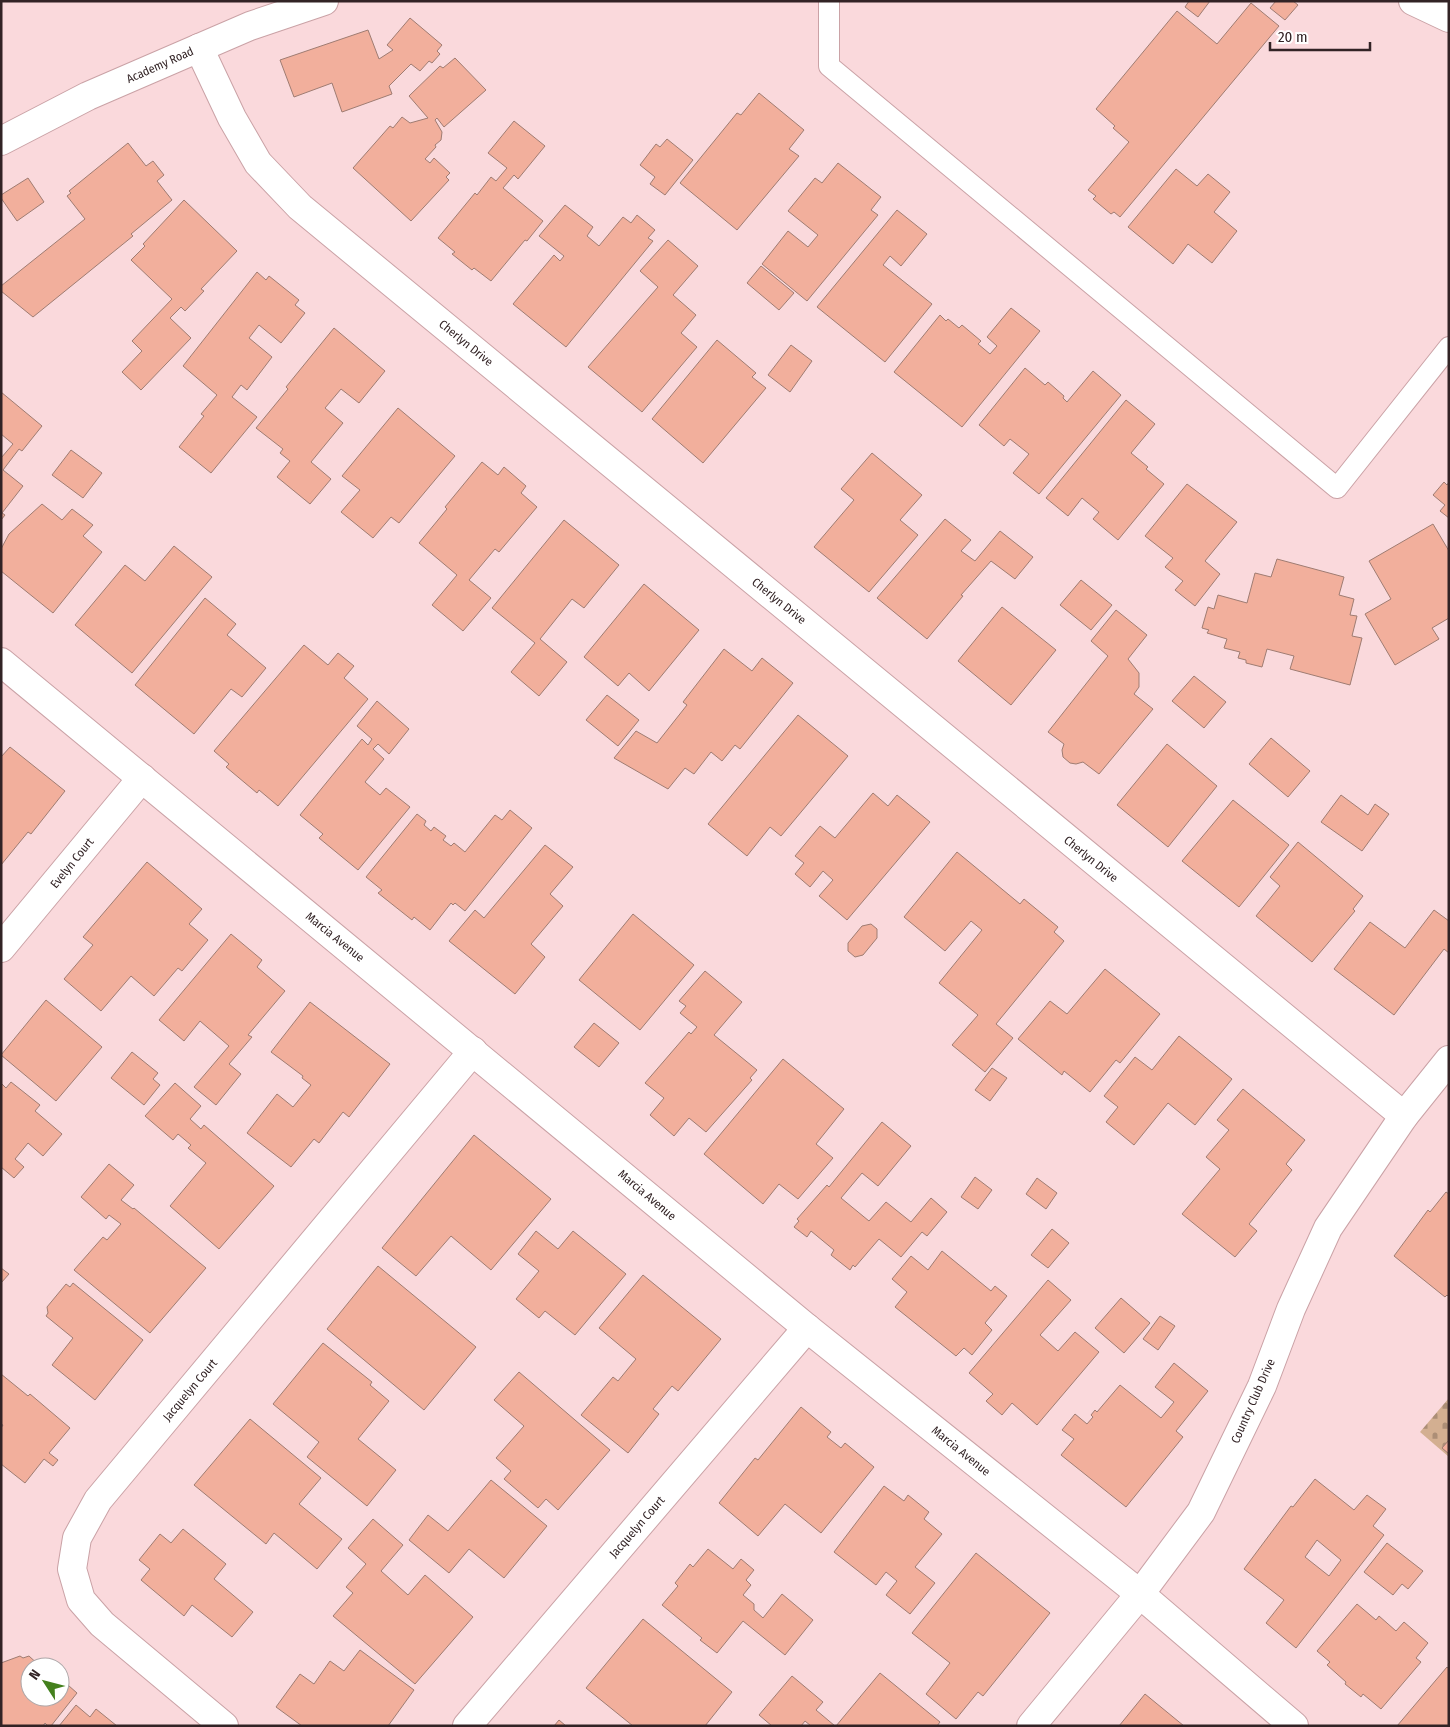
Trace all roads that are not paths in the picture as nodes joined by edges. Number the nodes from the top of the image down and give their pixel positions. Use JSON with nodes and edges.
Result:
{"nodes":[{"id":1,"x":324,"y":1,"type":"edge"},
{"id":2,"x":829,"y":1,"type":"edge"},
{"id":3,"x":1413,"y":1,"type":"edge"},
{"id":4,"x":1449,"y":18,"type":"edge"},
{"id":5,"x":198,"y":48,"type":"junction"},
{"id":6,"x":1,"y":141,"type":"edge"},
{"id":7,"x":1449,"y":347,"type":"edge"},
{"id":8,"x":1,"y":662,"type":"edge"},
{"id":9,"x":142,"y":778,"type":"junction"},
{"id":10,"x":1,"y":948,"type":"edge"},
{"id":11,"x":473,"y":1051,"type":"junction"},
{"id":12,"x":1449,"y":1060,"type":"edge"},
{"id":13,"x":1404,"y":1116,"type":"junction"},
{"id":14,"x":807,"y":1328,"type":"junction"},
{"id":15,"x":1140,"y":1594,"type":"junction"},
{"id":16,"x":224,"y":1726,"type":"edge"},
{"id":17,"x":467,"y":1726,"type":"edge"},
{"id":18,"x":1032,"y":1726,"type":"edge"},
{"id":19,"x":1294,"y":1726,"type":"edge"}],
"edges":[{"from":1,"to":5,"type":"street","name":"Academy Road"},
{"from":2,"to":7,"type":"lane"},
{"from":3,"to":4,"type":"street"},
{"from":5,"to":6,"type":"street","name":"Academy Road"},
{"from":5,"to":13,"type":"street","name":"Cherlyn Drive"},
{"from":8,"to":9,"type":"street","name":"Marcia Avenue"},
{"from":9,"to":10,"type":"street","name":"Evelyn Court"},
{"from":9,"to":11,"type":"street","name":"Marcia Avenue"},
{"from":11,"to":14,"type":"street","name":"Marcia Avenue"},
{"from":11,"to":16,"type":"street","name":"Jacquelyn Court"},
{"from":12,"to":13,"type":"street","name":"Country Club Drive"},
{"from":13,"to":15,"type":"street","name":"Country Club Drive"},
{"from":14,"to":15,"type":"street","name":"Marcia Avenue"},
{"from":14,"to":17,"type":"street","name":"Jacquelyn Court"},
{"from":15,"to":18,"type":"street","name":"Country Club Drive"},
{"from":15,"to":19,"type":"street","name":"Marcia Avenue"}]}
